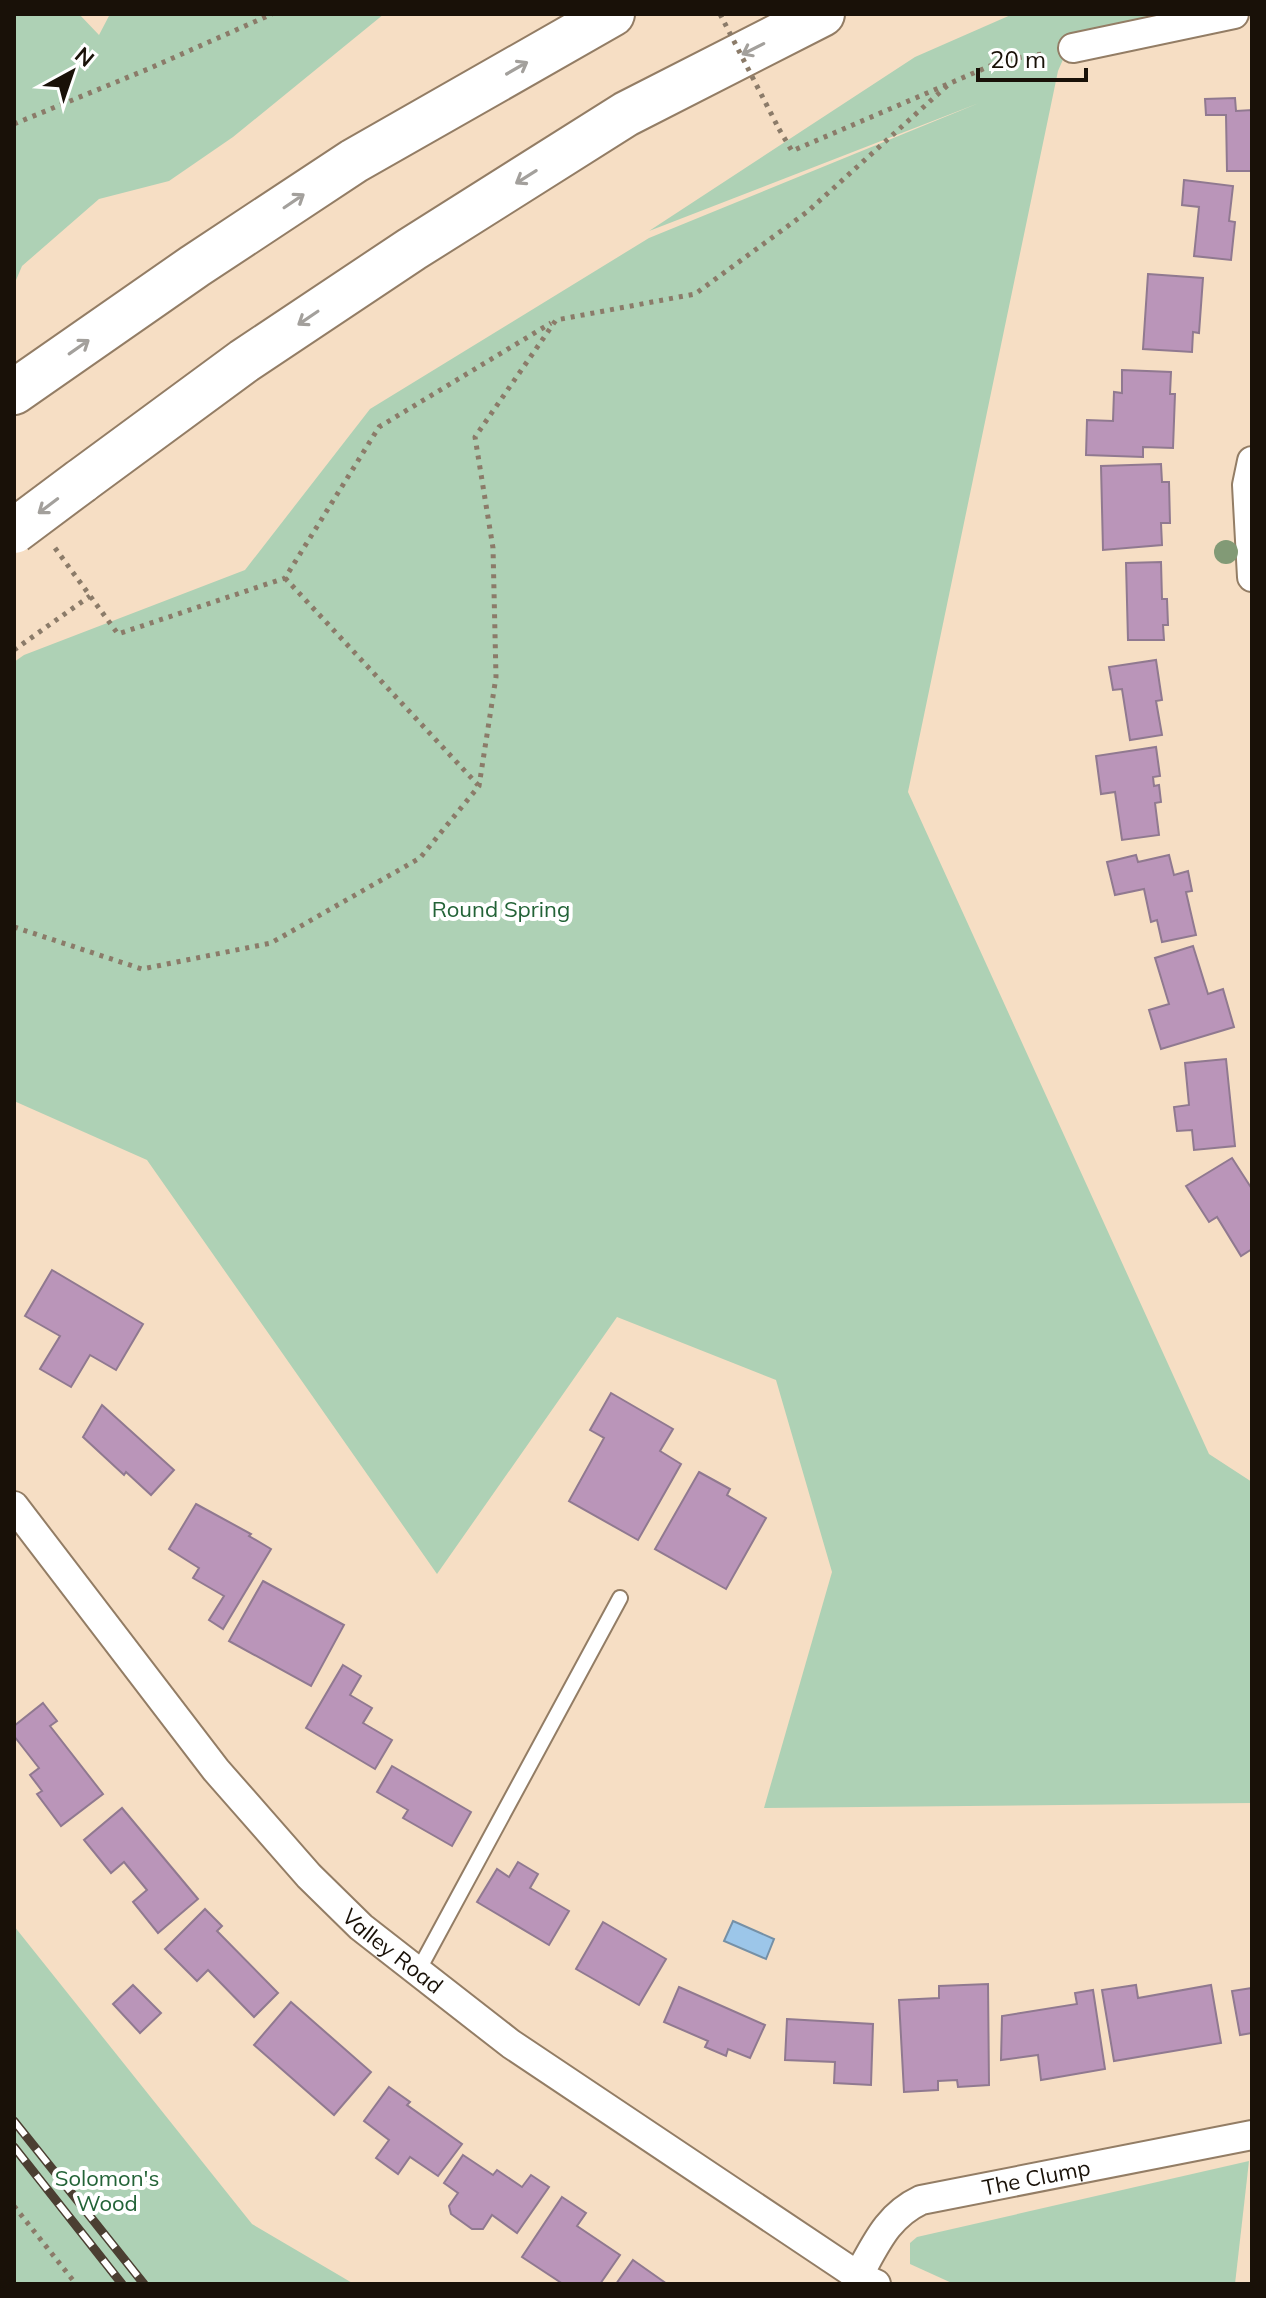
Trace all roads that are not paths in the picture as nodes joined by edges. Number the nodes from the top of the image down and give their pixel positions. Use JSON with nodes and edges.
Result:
{"nodes":[{"id":1,"x":612,"y":14,"type":"edge"},
{"id":2,"x":822,"y":14,"type":"edge"},
{"id":3,"x":1234,"y":14,"type":"edge"},
{"id":4,"x":1073,"y":48,"type":"road end"},
{"id":5,"x":14,"y":392,"type":"edge"},
{"id":6,"x":1252,"y":461,"type":"edge"},
{"id":7,"x":31,"y":534,"type":"edge"},
{"id":8,"x":1252,"y":577,"type":"edge"},
{"id":9,"x":14,"y":1506,"type":"edge"},
{"id":10,"x":620,"y":1598,"type":"dead end"},
{"id":11,"x":417,"y":1973,"type":"junction"},
{"id":12,"x":1252,"y":2135,"type":"edge"},
{"id":13,"x":867,"y":2280,"type":"edge"}],
"edges":[{"from":5,"to":1,"type":"highway","one_way":true},
{"from":2,"to":7,"type":"highway","one_way":true,"bridge":true},
{"from":3,"to":4,"type":"street"},
{"from":6,"to":8,"type":"street"},
{"from":9,"to":11,"type":"street","name":"Valley Road"},
{"from":10,"to":11,"type":"lane"},
{"from":11,"to":13,"type":"street","name":"Valley Road"},
{"from":12,"to":13,"type":"street","name":"The Clump"}]}
